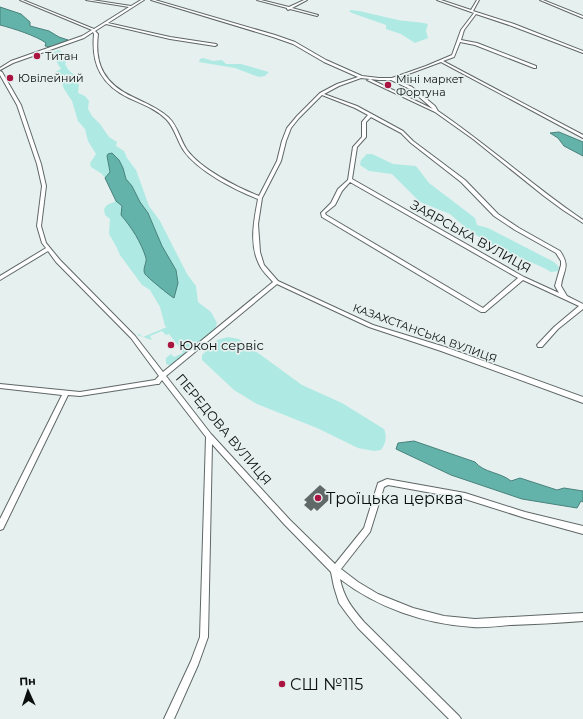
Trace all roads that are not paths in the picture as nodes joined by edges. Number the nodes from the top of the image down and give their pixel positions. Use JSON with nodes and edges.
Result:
{"nodes":[{"id":1,"x":21,"y":0,"type":"edge"},
{"id":2,"x":87,"y":0,"type":"edge"},
{"id":3,"x":142,"y":0,"type":"edge"},
{"id":4,"x":152,"y":0,"type":"edge"},
{"id":5,"x":258,"y":0,"type":"edge"},
{"id":6,"x":306,"y":0,"type":"edge"},
{"id":7,"x":438,"y":0,"type":"edge"},
{"id":8,"x":478,"y":0,"type":"edge"},
{"id":9,"x":541,"y":0,"type":"edge"},
{"id":10,"x":132,"y":7,"type":"junction"},
{"id":11,"x":288,"y":9,"type":"junction"},
{"id":12,"x":472,"y":11,"type":"junction"},
{"id":13,"x":476,"y":12,"type":"junction"},
{"id":14,"x":317,"y":15,"type":"dead end"},
{"id":15,"x":583,"y":17,"type":"edge"},
{"id":16,"x":106,"y":23,"type":"junction"},
{"id":17,"x":94,"y":31,"type":"junction"},
{"id":18,"x":83,"y":37,"type":"junction"},
{"id":19,"x":92,"y":39,"type":"junction"},
{"id":20,"x":459,"y":41,"type":"junction"},
{"id":21,"x":215,"y":45,"type":"dead end"},
{"id":22,"x":583,"y":52,"type":"edge"},
{"id":23,"x":12,"y":62,"type":"junction"},
{"id":24,"x":442,"y":62,"type":"junction"},
{"id":25,"x":0,"y":64,"type":"edge"},
{"id":26,"x":535,"y":67,"type":"dead end"},
{"id":27,"x":0,"y":71,"type":"edge"},
{"id":28,"x":361,"y":76,"type":"junction"},
{"id":29,"x":366,"y":78,"type":"junction"},
{"id":30,"x":392,"y":79,"type":"junction"},
{"id":31,"x":321,"y":94,"type":"junction"},
{"id":32,"x":437,"y":112,"type":"junction"},
{"id":33,"x":370,"y":115,"type":"junction"},
{"id":34,"x":583,"y":138,"type":"edge"},
{"id":35,"x":350,"y":180,"type":"junction"},
{"id":36,"x":260,"y":198,"type":"junction"},
{"id":37,"x":583,"y":222,"type":"edge"},
{"id":38,"x":48,"y":249,"type":"junction"},
{"id":39,"x":0,"y":278,"type":"edge"},
{"id":40,"x":522,"y":278,"type":"junction"},
{"id":41,"x":276,"y":282,"type":"junction"},
{"id":42,"x":565,"y":298,"type":"junction"},
{"id":43,"x":540,"y":345,"type":"dead end"},
{"id":44,"x":162,"y":376,"type":"junction"},
{"id":45,"x":0,"y":386,"type":"edge"},
{"id":46,"x":66,"y":392,"type":"junction"},
{"id":47,"x":583,"y":400,"type":"edge"},
{"id":48,"x":209,"y":436,"type":"junction"},
{"id":49,"x":0,"y":527,"type":"edge"},
{"id":50,"x":583,"y":530,"type":"edge"},
{"id":51,"x":335,"y":570,"type":"junction"},
{"id":52,"x":583,"y":617,"type":"edge"},
{"id":53,"x":169,"y":719,"type":"edge"},
{"id":54,"x":456,"y":719,"type":"edge"}],
"edges":[{"from":1,"to":17,"type":"street"},
{"from":2,"to":10,"type":"street"},
{"from":3,"to":10,"type":"street"},
{"from":4,"to":28,"type":"street"},
{"from":5,"to":11,"type":"street"},
{"from":6,"to":11,"type":"street"},
{"from":7,"to":12,"type":"street"},
{"from":8,"to":12,"type":"street"},
{"from":9,"to":15,"type":"street"},
{"from":10,"to":16,"type":"street"},
{"from":11,"to":14,"type":"street"},
{"from":12,"to":13,"type":"street"},
{"from":13,"to":20,"type":"street"},
{"from":13,"to":22,"type":"street"},
{"from":16,"to":17,"type":"street"},
{"from":16,"to":21,"type":"street"},
{"from":17,"to":18,"type":"street"},
{"from":17,"to":19,"type":"street"},
{"from":18,"to":19,"type":"street"},
{"from":18,"to":23,"type":"street"},
{"from":19,"to":36,"type":"street"},
{"from":20,"to":24,"type":"street"},
{"from":20,"to":26,"type":"street"},
{"from":23,"to":25,"type":"street"},
{"from":23,"to":27,"type":"street"},
{"from":24,"to":30,"type":"street"},
{"from":24,"to":34,"type":"street"},
{"from":27,"to":38,"type":"street","name":"ПЕРЕДОВА ВУЛИЦЯ"},
{"from":28,"to":29,"type":"street"},
{"from":28,"to":31,"type":"street","name":"КАЗАХСТАНСЬКА ВУЛИЦЯ"},
{"from":29,"to":30,"type":"street"},
{"from":29,"to":32,"type":"street"},
{"from":30,"to":32,"type":"street"},
{"from":31,"to":33,"type":"street"},
{"from":31,"to":36,"type":"street","name":"КАЗАХСТАНСЬКА ВУЛИЦЯ"},
{"from":32,"to":37,"type":"street"},
{"from":33,"to":35,"type":"street"},
{"from":33,"to":42,"type":"street"},
{"from":35,"to":40,"type":"street","name":"ЗАЯРСЬКА ВУЛИЦЯ"},
{"from":35,"to":40,"type":"street"},
{"from":36,"to":41,"type":"street","name":"КАЗАХСТАНСЬКА ВУЛИЦЯ"},
{"from":38,"to":39,"type":"street"},
{"from":38,"to":44,"type":"street","name":"ПЕРЕДОВА ВУЛИЦЯ"},
{"from":40,"to":42,"type":"street","name":"ЗАЯРСЬКА ВУЛИЦЯ"},
{"from":41,"to":44,"type":"street"},
{"from":41,"to":47,"type":"street","name":"КАЗАХСТАНСЬКА ВУЛИЦЯ"},
{"from":42,"to":43,"type":"street","name":"ЗАЯРСЬКА ВУЛИЦЯ"},
{"from":44,"to":46,"type":"street"},
{"from":44,"to":48,"type":"street","name":"ПЕРЕДОВА ВУЛИЦЯ"},
{"from":45,"to":46,"type":"street"},
{"from":46,"to":49,"type":"street"},
{"from":48,"to":51,"type":"street","name":"ПЕРЕДОВА ВУЛИЦЯ"},
{"from":48,"to":53,"type":"street"},
{"from":50,"to":51,"type":"street"},
{"from":51,"to":52,"type":"street","name":"ПЕРЕДОВА ВУЛИЦЯ"},
{"from":51,"to":54,"type":"street"}]}
